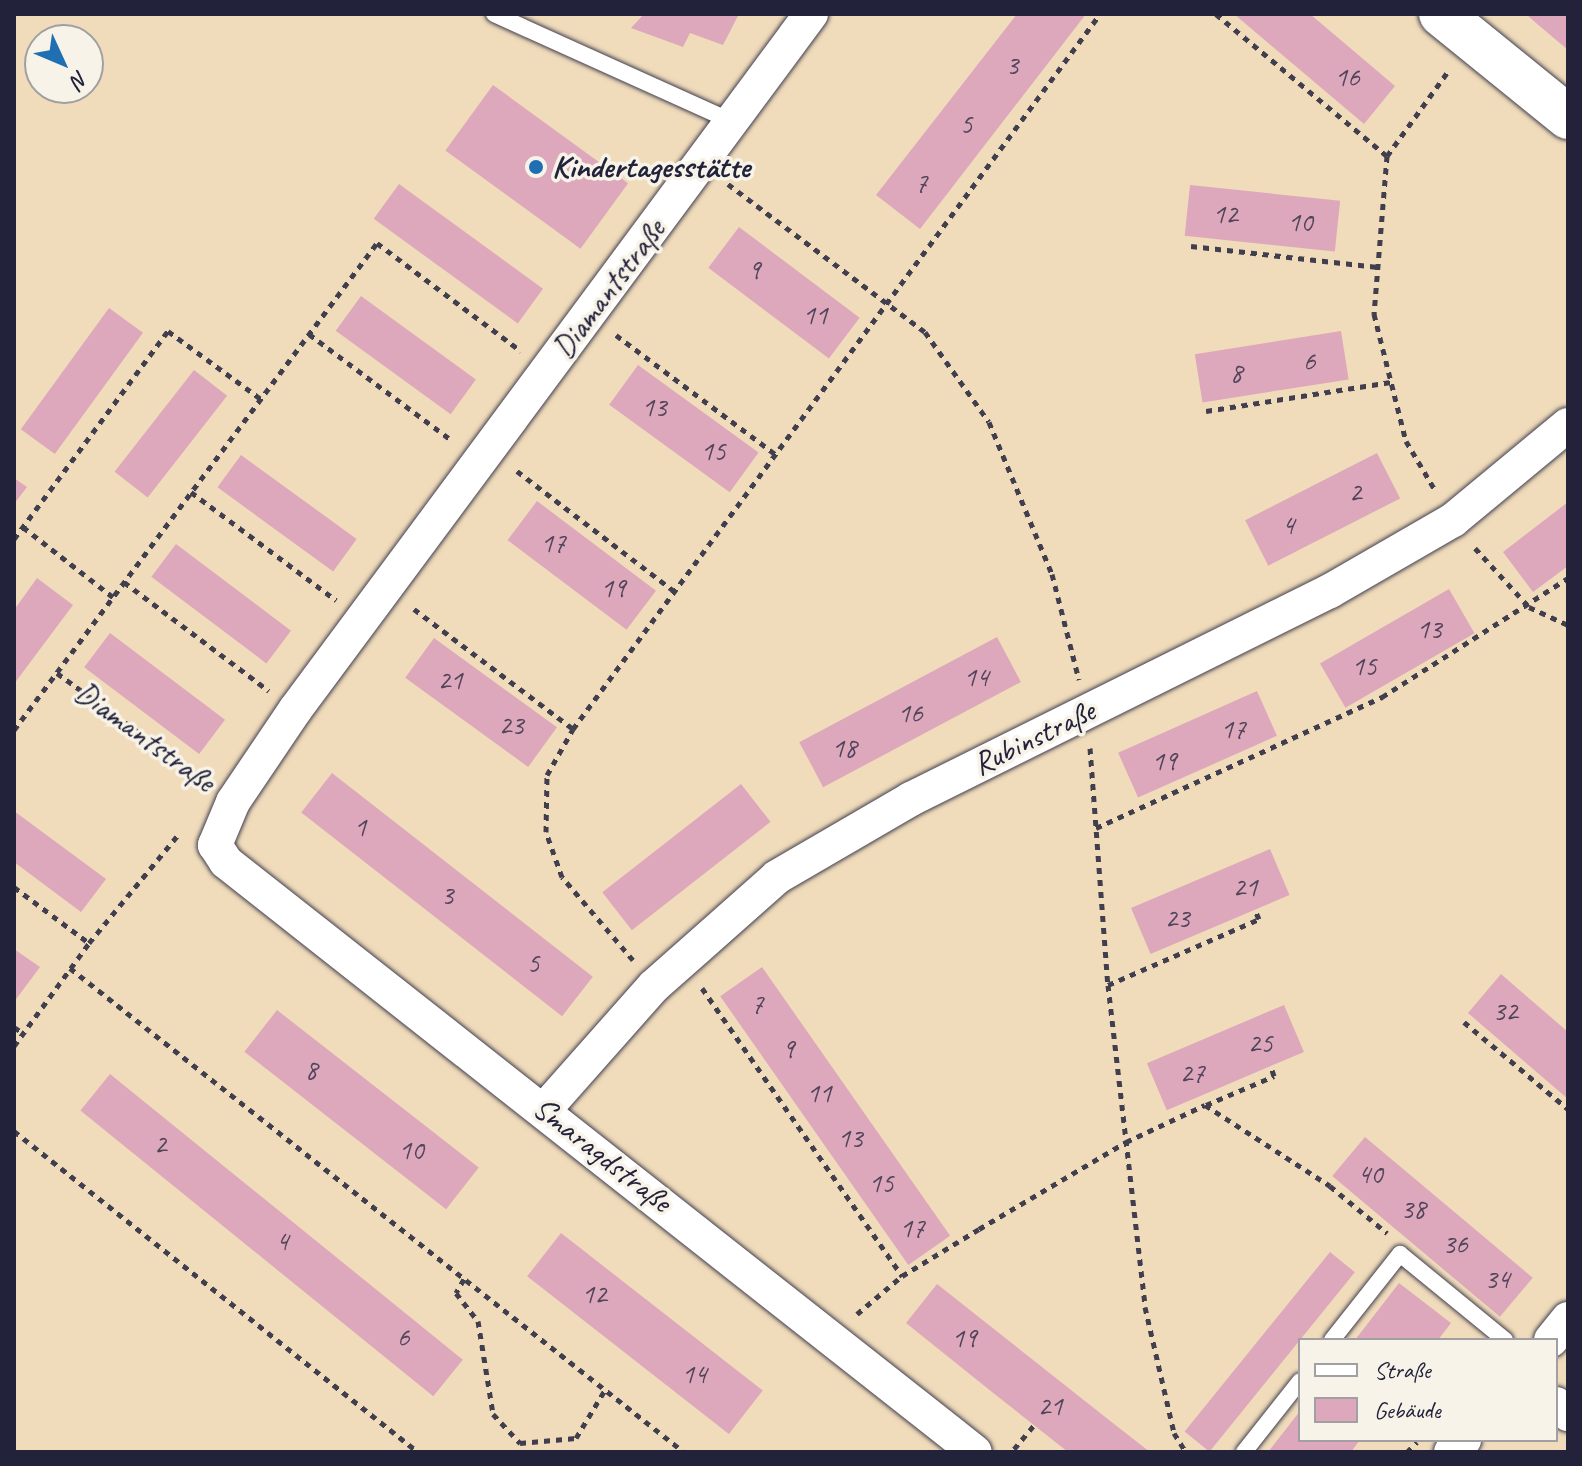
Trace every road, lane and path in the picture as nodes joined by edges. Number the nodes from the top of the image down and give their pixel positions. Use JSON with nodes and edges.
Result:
{"nodes":[{"id":1,"x":494,"y":14,"type":"edge"},
{"id":2,"x":811,"y":14,"type":"edge"},
{"id":3,"x":1100,"y":14,"type":"edge"},
{"id":4,"x":1216,"y":14,"type":"edge"},
{"id":5,"x":1456,"y":26,"type":"edge"},
{"id":6,"x":1568,"y":117,"type":"edge"},
{"id":7,"x":731,"y":121,"type":"junction"},
{"id":8,"x":1387,"y":156,"type":"junction"},
{"id":9,"x":1191,"y":246,"type":"dead end"},
{"id":10,"x":1378,"y":267,"type":"junction"},
{"id":11,"x":589,"y":315,"type":"junction"},
{"id":12,"x":309,"y":334,"type":"junction"},
{"id":13,"x":548,"y":371,"type":"junction"},
{"id":14,"x":1391,"y":382,"type":"junction"},
{"id":15,"x":261,"y":399,"type":"junction"},
{"id":16,"x":1206,"y":411,"type":"dead end"},
{"id":17,"x":1568,"y":425,"type":"edge"},
{"id":18,"x":775,"y":454,"type":"junction"},
{"id":19,"x":485,"y":456,"type":"junction"},
{"id":20,"x":191,"y":492,"type":"junction"},
{"id":21,"x":1453,"y":520,"type":"junction"},
{"id":22,"x":23,"y":527,"type":"junction"},
{"id":23,"x":14,"y":539,"type":"edge"},
{"id":24,"x":1568,"y":578,"type":"edge"},
{"id":25,"x":124,"y":582,"type":"junction"},
{"id":26,"x":386,"y":587,"type":"junction"},
{"id":27,"x":675,"y":592,"type":"junction"},
{"id":28,"x":113,"y":597,"type":"junction"},
{"id":29,"x":1529,"y":607,"type":"junction"},
{"id":30,"x":362,"y":619,"type":"junction"},
{"id":31,"x":1568,"y":625,"type":"edge"},
{"id":32,"x":56,"y":672,"type":"junction"},
{"id":33,"x":295,"y":710,"type":"junction"},
{"id":34,"x":573,"y":729,"type":"junction"},
{"id":35,"x":14,"y":730,"type":"edge"},
{"id":36,"x":233,"y":802,"type":"junction"},
{"id":37,"x":1096,"y":828,"type":"dead end"},
{"id":38,"x":179,"y":834,"type":"dead end"},
{"id":39,"x":226,"y":862,"type":"joint"},
{"id":40,"x":14,"y":887,"type":"edge"},
{"id":41,"x":1255,"y":910,"type":"dead end"},
{"id":42,"x":89,"y":943,"type":"junction"},
{"id":43,"x":682,"y":961,"type":"junction"},
{"id":44,"x":70,"y":968,"type":"junction"},
{"id":45,"x":1108,"y":985,"type":"dead end"},
{"id":46,"x":654,"y":986,"type":"junction"},
{"id":47,"x":1464,"y":1022,"type":"dead end"},
{"id":48,"x":14,"y":1027,"type":"edge"},
{"id":49,"x":1488,"y":1031,"type":"dead end"},
{"id":50,"x":23,"y":1033,"type":"junction"},
{"id":51,"x":1482,"y":1038,"type":"junction"},
{"id":52,"x":14,"y":1046,"type":"edge"},
{"id":53,"x":1530,"y":1066,"type":"dead end"},
{"id":54,"x":1271,"y":1067,"type":"dead end"},
{"id":55,"x":1524,"y":1073,"type":"junction"},
{"id":56,"x":1205,"y":1105,"type":"junction"},
{"id":57,"x":1568,"y":1108,"type":"edge"},
{"id":58,"x":545,"y":1109,"type":"junction"},
{"id":59,"x":14,"y":1131,"type":"edge"},
{"id":60,"x":1355,"y":1194,"type":"dead end"},
{"id":61,"x":1349,"y":1202,"type":"junction"},
{"id":62,"x":1400,"y":1254,"type":"junction"},
{"id":63,"x":902,"y":1276,"type":"junction"},
{"id":64,"x":464,"y":1279,"type":"junction"},
{"id":65,"x":1568,"y":1319,"type":"edge"},
{"id":66,"x":829,"y":1336,"type":"junction"},
{"id":67,"x":1334,"y":1338,"type":"edge"},
{"id":68,"x":1503,"y":1338,"type":"edge"},
{"id":69,"x":1553,"y":1338,"type":"edge"},
{"id":70,"x":1298,"y":1384,"type":"edge"},
{"id":71,"x":605,"y":1390,"type":"junction"},
{"id":72,"x":1034,"y":1425,"type":"dead end"},
{"id":73,"x":1014,"y":1449,"type":"dead end"},
{"id":74,"x":418,"y":1452,"type":"edge"},
{"id":75,"x":684,"y":1452,"type":"edge"},
{"id":76,"x":975,"y":1452,"type":"edge"},
{"id":77,"x":1244,"y":1452,"type":"edge"}],
"edges":[{"from":1,"to":7,"type":"lane"},
{"from":2,"to":7,"type":"street","name":"Diamantstraße"},
{"from":3,"to":18,"type":"path"},
{"from":4,"to":8,"type":"path"},
{"from":5,"to":6,"type":"street"},
{"from":5,"to":8,"type":"path"},
{"from":7,"to":11,"type":"street","name":"Diamantstraße"},
{"from":8,"to":10,"type":"path"},
{"from":9,"to":10,"type":"path"},
{"from":10,"to":14,"type":"path"},
{"from":11,"to":13,"type":"street","name":"Diamantstraße"},
{"from":11,"to":18,"type":"path"},
{"from":12,"to":13,"type":"path","name":"Diamantstraße"},
{"from":12,"to":15,"type":"path","name":"Diamantstraße"},
{"from":12,"to":19,"type":"path"},
{"from":13,"to":19,"type":"street","name":"Diamantstraße"},
{"from":14,"to":16,"type":"path"},
{"from":14,"to":21,"type":"path"},
{"from":15,"to":20,"type":"path","name":"Diamantstraße"},
{"from":15,"to":22,"type":"path"},
{"from":17,"to":21,"type":"street","name":"Rubinstraße"},
{"from":18,"to":27,"type":"path"},
{"from":19,"to":26,"type":"street","name":"Diamantstraße"},
{"from":19,"to":27,"type":"path"},
{"from":20,"to":25,"type":"path","name":"Diamantstraße"},
{"from":20,"to":30,"type":"path"},
{"from":21,"to":29,"type":"path"},
{"from":21,"to":43,"type":"street","name":"Rubinstraße"},
{"from":22,"to":23,"type":"path"},
{"from":22,"to":28,"type":"path"},
{"from":24,"to":29,"type":"path"},
{"from":25,"to":28,"type":"path","name":"Diamantstraße"},
{"from":25,"to":33,"type":"path"},
{"from":26,"to":30,"type":"street","name":"Diamantstraße"},
{"from":26,"to":34,"type":"path"},
{"from":27,"to":34,"type":"path"},
{"from":28,"to":32,"type":"path","name":"Diamantstraße"},
{"from":29,"to":31,"type":"path"},
{"from":29,"to":37,"type":"path"},
{"from":30,"to":33,"type":"street","name":"Diamantstraße"},
{"from":32,"to":35,"type":"path","name":"Diamantstraße"},
{"from":32,"to":36,"type":"path","name":"Diamantstraße"},
{"from":33,"to":36,"type":"street","name":"Diamantstraße"},
{"from":34,"to":46,"type":"path"},
{"from":36,"to":39,"type":"street","name":"Diamantstraße"},
{"from":38,"to":42,"type":"path","name":"Diamantstraße"},
{"from":39,"to":58,"type":"street","name":"Smaragdstraße"},
{"from":40,"to":42,"type":"path"},
{"from":41,"to":45,"type":"path"},
{"from":42,"to":44,"type":"path","name":"Diamantstraße"},
{"from":43,"to":46,"type":"street","name":"Rubinstraße"},
{"from":43,"to":63,"type":"path"},
{"from":44,"to":50,"type":"path","name":"Diamantstraße"},
{"from":44,"to":64,"type":"path"},
{"from":46,"to":58,"type":"street","name":"Rubinstraße"},
{"from":47,"to":51,"type":"path"},
{"from":48,"to":50,"type":"path"},
{"from":49,"to":51,"type":"path"},
{"from":50,"to":52,"type":"path","name":"Diamantstraße"},
{"from":51,"to":55,"type":"path"},
{"from":53,"to":55,"type":"path"},
{"from":54,"to":56,"type":"path"},
{"from":55,"to":57,"type":"path"},
{"from":56,"to":61,"type":"path"},
{"from":56,"to":63,"type":"path"},
{"from":58,"to":66,"type":"street","name":"Smaragdstraße"},
{"from":59,"to":74,"type":"path"},
{"from":60,"to":61,"type":"path"},
{"from":61,"to":62,"type":"path"},
{"from":62,"to":67,"type":"lane"},
{"from":62,"to":68,"type":"lane"},
{"from":63,"to":66,"type":"path"},
{"from":64,"to":71,"type":"path"},
{"from":64,"to":71,"type":"path"},
{"from":65,"to":69,"type":"street"},
{"from":66,"to":76,"type":"street","name":"Smaragdstraße"},
{"from":70,"to":77,"type":"lane"},
{"from":71,"to":75,"type":"path"},
{"from":72,"to":73,"type":"path"}]}
